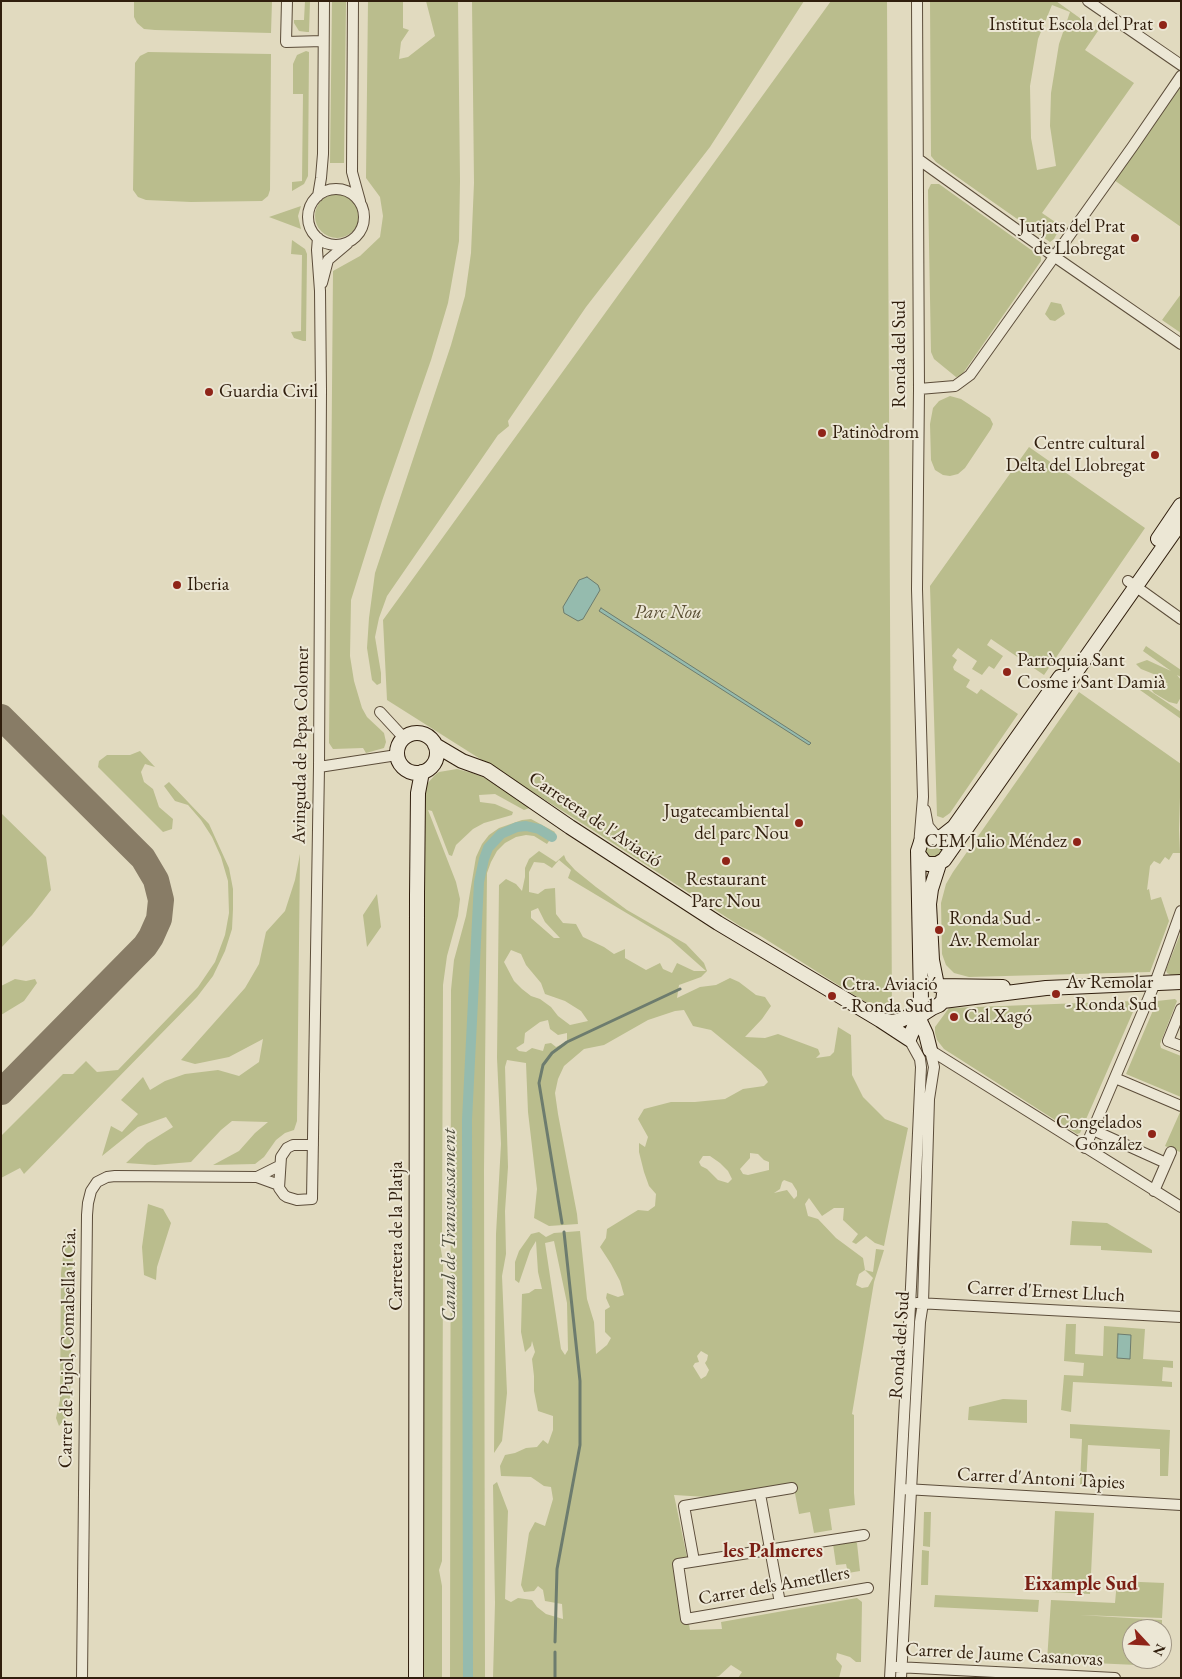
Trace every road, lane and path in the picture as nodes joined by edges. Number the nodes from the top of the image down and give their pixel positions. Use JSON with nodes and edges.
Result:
{"nodes":[{"id":1,"x":287,"y":1,"type":"edge"},
{"id":2,"x":324,"y":1,"type":"edge"},
{"id":3,"x":354,"y":1,"type":"edge"},
{"id":4,"x":917,"y":1,"type":"edge"},
{"id":5,"x":1088,"y":1,"type":"edge"},
{"id":6,"x":323,"y":41,"type":"junction"},
{"id":7,"x":1181,"y":65,"type":"edge"},
{"id":8,"x":1181,"y":76,"type":"edge"},
{"id":9,"x":918,"y":159,"type":"junction"},
{"id":10,"x":318,"y":196,"type":"junction"},
{"id":11,"x":360,"y":201,"type":"junction"},
{"id":12,"x":356,"y":237,"type":"junction"},
{"id":13,"x":318,"y":238,"type":"junction"},
{"id":14,"x":1054,"y":257,"type":"junction"},
{"id":15,"x":320,"y":291,"type":"junction"},
{"id":16,"x":1181,"y":344,"type":"edge"},
{"id":17,"x":919,"y":388,"type":"junction"},
{"id":18,"x":1181,"y":505,"type":"edge"},
{"id":19,"x":1181,"y":522,"type":"edge"},
{"id":20,"x":1132,"y":584,"type":"junction"},
{"id":21,"x":1181,"y":619,"type":"edge"},
{"id":22,"x":380,"y":712,"type":"dead end"},
{"id":23,"x":404,"y":738,"type":"junction"},
{"id":24,"x":435,"y":745,"type":"junction"},
{"id":25,"x":397,"y":755,"type":"junction"},
{"id":26,"x":462,"y":761,"type":"junction"},
{"id":27,"x":319,"y":766,"type":"junction"},
{"id":28,"x":420,"y":771,"type":"junction"},
{"id":29,"x":922,"y":797,"type":"junction"},
{"id":30,"x":938,"y":837,"type":"junction"},
{"id":31,"x":919,"y":851,"type":"junction"},
{"id":32,"x":942,"y":860,"type":"junction"},
{"id":33,"x":1181,"y":911,"type":"edge"},
{"id":34,"x":1181,"y":982,"type":"edge"},
{"id":35,"x":1155,"y":983,"type":"junction"},
{"id":36,"x":938,"y":985,"type":"junction"},
{"id":37,"x":1046,"y":988,"type":"junction"},
{"id":38,"x":925,"y":1005,"type":"junction"},
{"id":39,"x":1181,"y":1009,"type":"edge"},
{"id":40,"x":880,"y":1020,"type":"junction"},
{"id":41,"x":909,"y":1039,"type":"junction"},
{"id":42,"x":1181,"y":1046,"type":"edge"},
{"id":43,"x":930,"y":1050,"type":"junction"},
{"id":44,"x":1115,"y":1078,"type":"junction"},
{"id":45,"x":1181,"y":1106,"type":"edge"},
{"id":46,"x":1093,"y":1130,"type":"junction"},
{"id":47,"x":313,"y":1145,"type":"junction"},
{"id":48,"x":1085,"y":1148,"type":"junction"},
{"id":49,"x":1171,"y":1152,"type":"dead end"},
{"id":50,"x":1166,"y":1163,"type":"junction"},
{"id":51,"x":280,"y":1166,"type":"junction"},
{"id":52,"x":257,"y":1177,"type":"junction"},
{"id":53,"x":279,"y":1185,"type":"junction"},
{"id":54,"x":1154,"y":1191,"type":"junction"},
{"id":55,"x":312,"y":1199,"type":"joint"},
{"id":56,"x":1181,"y":1207,"type":"edge"},
{"id":57,"x":910,"y":1303,"type":"junction"},
{"id":58,"x":923,"y":1303,"type":"junction"},
{"id":59,"x":1181,"y":1316,"type":"edge"},
{"id":60,"x":792,"y":1488,"type":"dead end"},
{"id":61,"x":900,"y":1489,"type":"junction"},
{"id":62,"x":911,"y":1490,"type":"junction"},
{"id":63,"x":760,"y":1494,"type":"junction"},
{"id":64,"x":1181,"y":1505,"type":"edge"},
{"id":65,"x":864,"y":1535,"type":"dead end"},
{"id":66,"x":770,"y":1549,"type":"junction"},
{"id":67,"x":694,"y":1561,"type":"junction"},
{"id":68,"x":868,"y":1588,"type":"dead end"},
{"id":69,"x":780,"y":1603,"type":"junction"},
{"id":70,"x":898,"y":1670,"type":"edge"},
{"id":71,"x":82,"y":1678,"type":"edge"},
{"id":72,"x":416,"y":1678,"type":"edge"},
{"id":73,"x":890,"y":1678,"type":"edge"},
{"id":74,"x":1114,"y":1678,"type":"edge"}],
"edges":[{"from":1,"to":6,"type":"street"},
{"from":2,"to":6,"type":"street"},
{"from":3,"to":11,"type":"street"},
{"from":4,"to":9,"type":"street","name":"Ronda del Sud"},
{"from":5,"to":7,"type":"street"},
{"from":6,"to":10,"type":"street"},
{"from":8,"to":14,"type":"street"},
{"from":9,"to":14,"type":"street"},
{"from":9,"to":17,"type":"street","name":"Ronda del Sud"},
{"from":10,"to":11,"type":"street"},
{"from":10,"to":13,"type":"street"},
{"from":11,"to":12,"type":"street"},
{"from":12,"to":13,"type":"street"},
{"from":12,"to":15,"type":"street","name":"Avinguda de Pepa Colomer"},
{"from":13,"to":15,"type":"street","name":"Avinguda de Pepa Colomer"},
{"from":14,"to":16,"type":"street"},
{"from":14,"to":17,"type":"street"},
{"from":15,"to":27,"type":"street","name":"Avinguda de Pepa Colomer"},
{"from":17,"to":29,"type":"street","name":"Ronda del Sud"},
{"from":18,"to":20,"type":"street"},
{"from":19,"to":20,"type":"street"},
{"from":20,"to":21,"type":"street"},
{"from":20,"to":30,"type":"street"},
{"from":20,"to":32,"type":"street","name":"Ronda del Sud"},
{"from":22,"to":23,"type":"street"},
{"from":23,"to":24,"type":"street"},
{"from":23,"to":25,"type":"street"},
{"from":24,"to":26,"type":"street","name":"Carretera de l'Aviació"},
{"from":24,"to":28,"type":"street"},
{"from":25,"to":27,"type":"street"},
{"from":25,"to":28,"type":"street"},
{"from":26,"to":28,"type":"street"},
{"from":26,"to":40,"type":"street","name":"Carretera de l'Aviació"},
{"from":27,"to":47,"type":"street","name":"Avinguda de Pepa Colomer"},
{"from":28,"to":72,"type":"street","name":"Carretera de la Platja"},
{"from":29,"to":30,"type":"street","name":"Ronda del Sud"},
{"from":29,"to":31,"type":"street","name":"Ronda del Sud"},
{"from":30,"to":31,"type":"street"},
{"from":30,"to":32,"type":"street"},
{"from":31,"to":32,"type":"street"},
{"from":31,"to":38,"type":"street","name":"Ronda del Sud"},
{"from":32,"to":36,"type":"street","name":"Ronda del Sud"},
{"from":33,"to":35,"type":"street"},
{"from":34,"to":35,"type":"street"},
{"from":35,"to":37,"type":"street"},
{"from":35,"to":44,"type":"street"},
{"from":36,"to":37,"type":"street"},
{"from":36,"to":38,"type":"street"},
{"from":36,"to":38,"type":"street","name":"Ronda del Sud"},
{"from":37,"to":38,"type":"street"},
{"from":38,"to":40,"type":"street"},
{"from":38,"to":41,"type":"street","name":"Ronda del Sud"},
{"from":38,"to":43,"type":"street","name":"Ronda del Sud"},
{"from":39,"to":42,"type":"street"},
{"from":40,"to":41,"type":"street","name":"Carretera de l'Aviació"},
{"from":41,"to":57,"type":"street","name":"Ronda del Sud"},
{"from":43,"to":48,"type":"street"},
{"from":43,"to":58,"type":"street","name":"Ronda del Sud"},
{"from":44,"to":45,"type":"street"},
{"from":44,"to":46,"type":"street"},
{"from":46,"to":48,"type":"street"},
{"from":46,"to":50,"type":"street"},
{"from":47,"to":51,"type":"street"},
{"from":47,"to":55,"type":"street","name":"Avinguda de Pepa Colomer"},
{"from":48,"to":54,"type":"street"},
{"from":49,"to":50,"type":"street"},
{"from":50,"to":54,"type":"street"},
{"from":51,"to":52,"type":"street","name":"Carrer de Pujol, Comabella i Cia."},
{"from":51,"to":53,"type":"street"},
{"from":52,"to":53,"type":"street","name":"Carrer de Pujol, Comabella i Cia."},
{"from":52,"to":71,"type":"street","name":"Carrer de Pujol, Comabella i Cia."},
{"from":53,"to":55,"type":"street","name":"Carrer de Pujol, Comabella i Cia."},
{"from":54,"to":56,"type":"street"},
{"from":57,"to":58,"type":"street","name":"Carrer d'Ernest Lluch"},
{"from":57,"to":61,"type":"street","name":"Ronda del Sud"},
{"from":58,"to":59,"type":"street","name":"Carrer d'Ernest Lluch"},
{"from":58,"to":62,"type":"street","name":"Ronda del Sud"},
{"from":60,"to":63,"type":"street"},
{"from":61,"to":62,"type":"street","name":"Carrer d'Antoni Tàpies"},
{"from":61,"to":70,"type":"street","name":"Ronda del Sud"},
{"from":62,"to":64,"type":"street","name":"Carrer d'Antoni Tàpies"},
{"from":62,"to":70,"type":"street","name":"Ronda del Sud"},
{"from":63,"to":66,"type":"street"},
{"from":63,"to":67,"type":"street"},
{"from":65,"to":66,"type":"street"},
{"from":66,"to":67,"type":"street"},
{"from":66,"to":69,"type":"street"},
{"from":67,"to":69,"type":"street","name":"Carrer dels Ametllers"},
{"from":68,"to":69,"type":"street","name":"Carrer dels Ametllers"},
{"from":70,"to":73,"type":"street","name":"Ronda del Sud"},
{"from":70,"to":74,"type":"street","name":"Carrer de Jaume Casanovas"}]}
